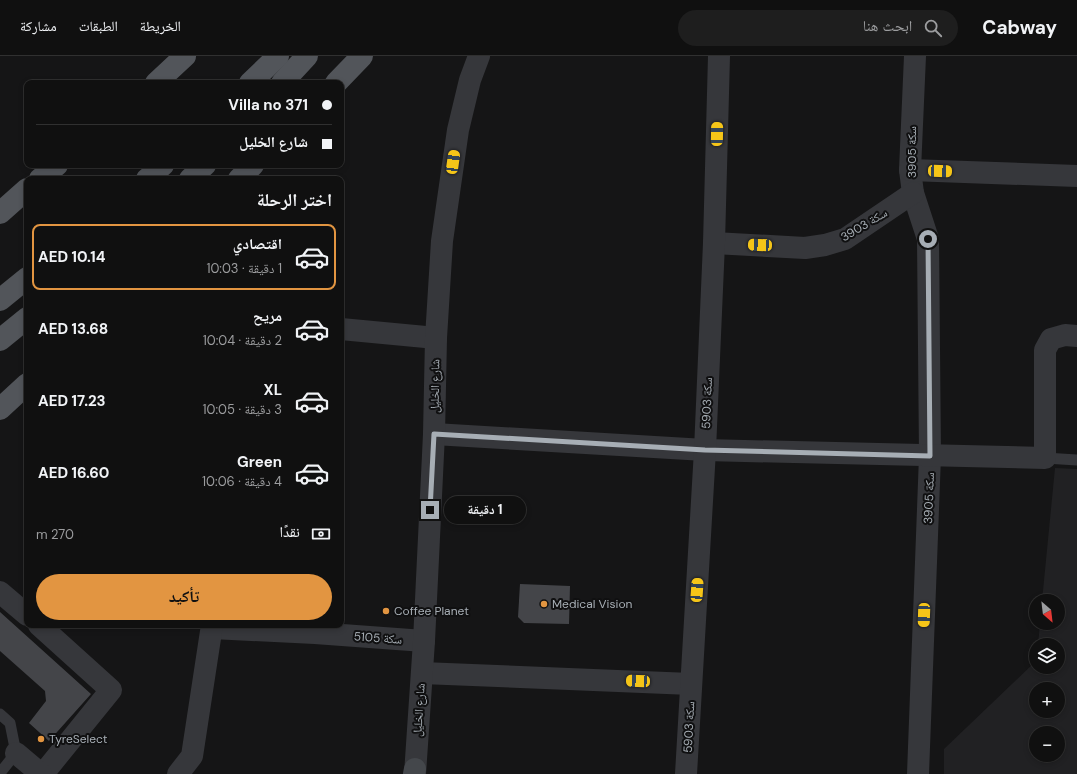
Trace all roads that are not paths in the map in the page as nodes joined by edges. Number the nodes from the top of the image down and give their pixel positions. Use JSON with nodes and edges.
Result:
{"nodes":[{"id":1,"x":185,"y":56,"type":"edge"},
{"id":2,"x":278,"y":56,"type":"edge"},
{"id":3,"x":307,"y":56,"type":"edge"},
{"id":4,"x":362,"y":56,"type":"edge"},
{"id":5,"x":479,"y":56,"type":"edge"},
{"id":6,"x":719,"y":56,"type":"edge"},
{"id":7,"x":915,"y":56,"type":"edge"},
{"id":8,"x":159,"y":80,"type":"edge"},
{"id":9,"x":253,"y":80,"type":"edge"},
{"id":10,"x":285,"y":80,"type":"edge"},
{"id":11,"x":339,"y":80,"type":"edge"},
{"id":12,"x":53,"y":168,"type":"edge"},
{"id":13,"x":160,"y":168,"type":"edge"},
{"id":14,"x":202,"y":168,"type":"edge"},
{"id":15,"x":250,"y":168,"type":"edge"},
{"id":16,"x":910,"y":170,"type":"junction"},
{"id":17,"x":44,"y":176,"type":"edge"},
{"id":18,"x":150,"y":176,"type":"edge"},
{"id":19,"x":193,"y":176,"type":"edge"},
{"id":20,"x":242,"y":176,"type":"edge"},
{"id":21,"x":1077,"y":176,"type":"edge"},
{"id":22,"x":24,"y":191,"type":"edge"},
{"id":23,"x":24,"y":192,"type":"edge"},
{"id":24,"x":913,"y":193,"type":"junction"},
{"id":25,"x":0,"y":210,"type":"edge"},
{"id":26,"x":0,"y":213,"type":"edge"},
{"id":27,"x":714,"y":243,"type":"junction"},
{"id":28,"x":24,"y":280,"type":"edge"},
{"id":29,"x":0,"y":300,"type":"edge"},
{"id":30,"x":24,"y":320,"type":"edge"},
{"id":31,"x":344,"y":329,"type":"edge"},
{"id":32,"x":1077,"y":336,"type":"edge"},
{"id":33,"x":436,"y":338,"type":"junction"},
{"id":34,"x":0,"y":340,"type":"edge"},
{"id":35,"x":24,"y":387,"type":"edge"},
{"id":36,"x":0,"y":408,"type":"edge"},
{"id":37,"x":434,"y":434,"type":"junction"},
{"id":38,"x":705,"y":450,"type":"junction"},
{"id":39,"x":930,"y":456,"type":"junction"},
{"id":40,"x":1045,"y":458,"type":"junction"},
{"id":41,"x":1077,"y":460,"type":"edge"},
{"id":42,"x":0,"y":592,"type":"edge"},
{"id":43,"x":24,"y":612,"type":"edge"},
{"id":44,"x":44,"y":628,"type":"edge"},
{"id":45,"x":212,"y":628,"type":"edge"},
{"id":46,"x":281,"y":628,"type":"edge"},
{"id":47,"x":316,"y":629,"type":"edge"},
{"id":48,"x":424,"y":641,"type":"junction"},
{"id":49,"x":422,"y":673,"type":"junction"},
{"id":50,"x":691,"y":684,"type":"junction"},
{"id":51,"x":0,"y":714,"type":"edge"},
{"id":52,"x":16,"y":753,"type":"junction"},
{"id":53,"x":415,"y":772,"type":"edge"},
{"id":54,"x":0,"y":773,"type":"edge"},
{"id":55,"x":42,"y":774,"type":"edge"},
{"id":56,"x":178,"y":774,"type":"edge"},
{"id":57,"x":686,"y":774,"type":"edge"},
{"id":58,"x":918,"y":774,"type":"edge"}],
"edges":[{"from":1,"to":8,"type":"main road"},
{"from":2,"to":9,"type":"main road"},
{"from":3,"to":10,"type":"main road"},
{"from":4,"to":11,"type":"main road"},
{"from":5,"to":33,"type":"street","name":"شارع الخليل"},
{"from":6,"to":27,"type":"street","name":"سكة 5903"},
{"from":7,"to":16,"type":"street","name":"سكة 3905"},
{"from":12,"to":17,"type":"main road"},
{"from":13,"to":18,"type":"main road"},
{"from":14,"to":19,"type":"main road"},
{"from":15,"to":20,"type":"main road"},
{"from":16,"to":21,"type":"street"},
{"from":16,"to":24,"type":"street","name":"سكة 3905"},
{"from":22,"to":25,"type":"main road"},
{"from":23,"to":26,"type":"main road"},
{"from":24,"to":27,"type":"street","name":"سكة 3903"},
{"from":24,"to":39,"type":"street","name":"سكة 3905"},
{"from":27,"to":38,"type":"street","name":"سكة 5903"},
{"from":28,"to":29,"type":"main road"},
{"from":30,"to":34,"type":"main road"},
{"from":31,"to":33,"type":"street"},
{"from":32,"to":40,"type":"street"},
{"from":33,"to":37,"type":"street","name":"شارع الخليل"},
{"from":35,"to":36,"type":"main road"},
{"from":37,"to":38,"type":"street"},
{"from":37,"to":48,"type":"street","name":"شارع الخليل"},
{"from":38,"to":39,"type":"street"},
{"from":38,"to":50,"type":"street","name":"سكة 5903"},
{"from":39,"to":40,"type":"street"},
{"from":39,"to":58,"type":"street","name":"سكة 3905"},
{"from":40,"to":41,"type":"lane"},
{"from":42,"to":43,"type":"street"},
{"from":44,"to":55,"type":"street"},
{"from":45,"to":56,"type":"street","name":"سكة 5105"},
{"from":46,"to":47,"type":"street","name":"سكة 5105"},
{"from":47,"to":48,"type":"street","name":"سكة 5105"},
{"from":48,"to":49,"type":"street","name":"شارع الخليل"},
{"from":49,"to":50,"type":"street"},
{"from":49,"to":53,"type":"street","name":"شارع الخليل"},
{"from":50,"to":57,"type":"street","name":"سكة 5903"},
{"from":51,"to":52,"type":"lane"},
{"from":52,"to":54,"type":"lane"},
{"from":52,"to":55,"type":"street"}]}
